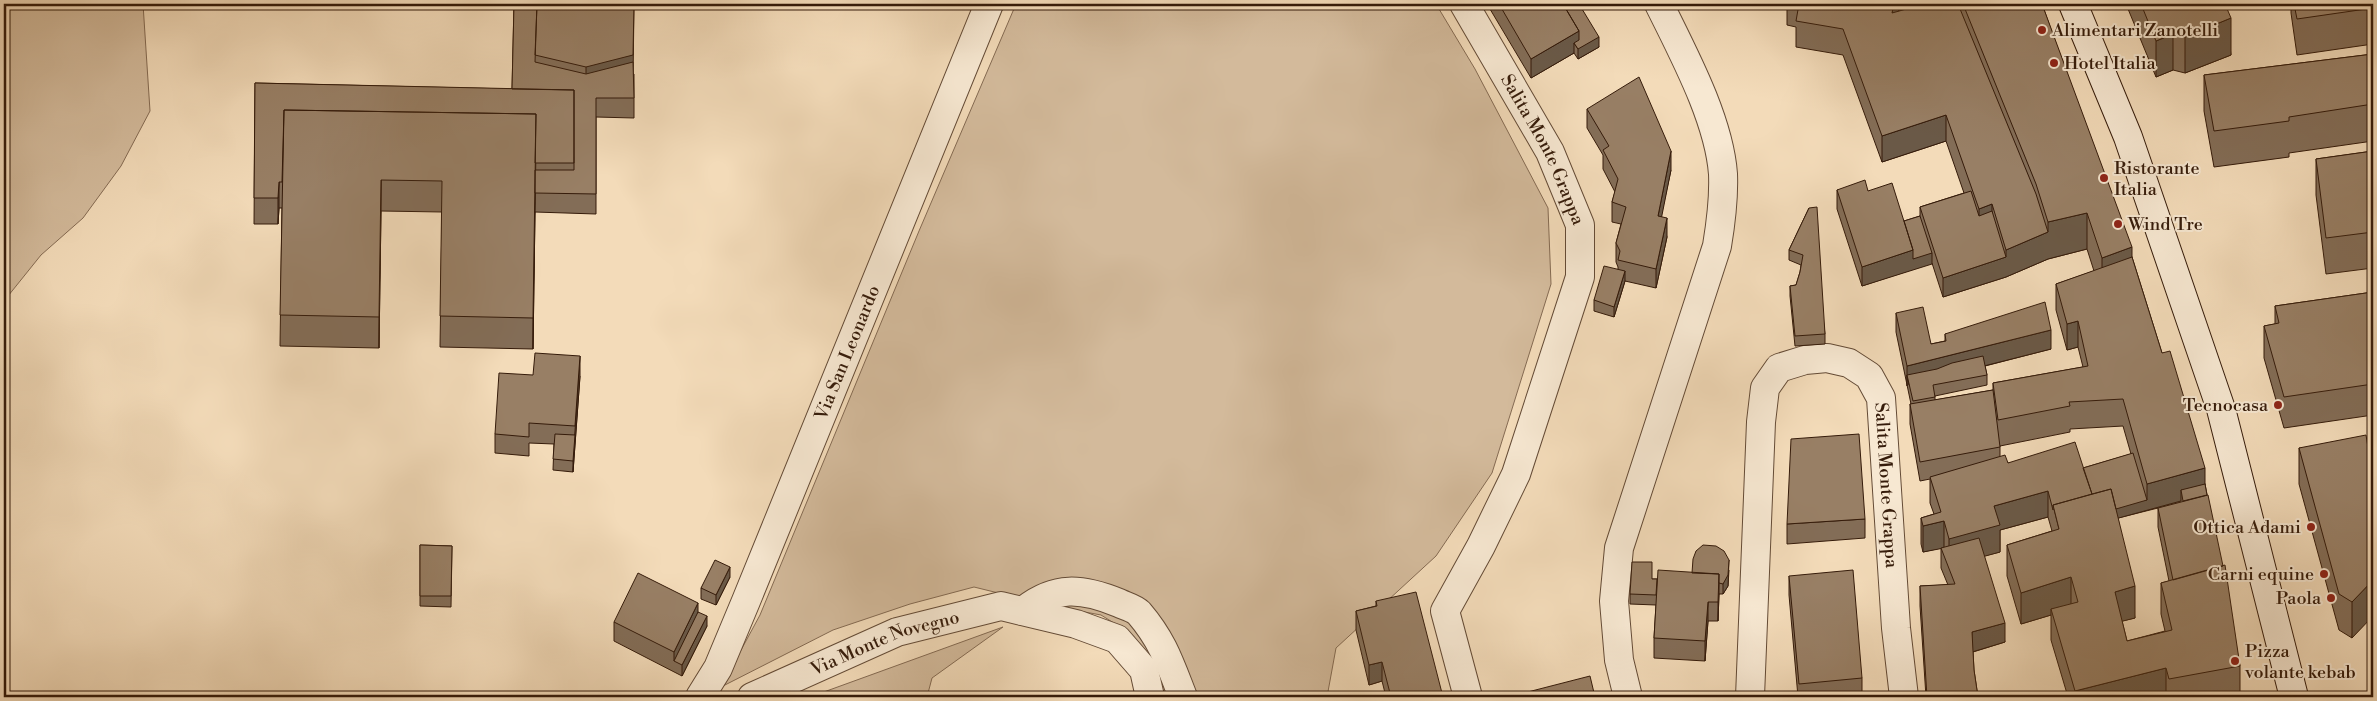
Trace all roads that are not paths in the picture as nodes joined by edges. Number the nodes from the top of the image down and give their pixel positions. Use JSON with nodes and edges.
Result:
{"nodes":[{"id":1,"x":989,"y":4,"type":"edge"},
{"id":2,"x":1464,"y":4,"type":"edge"},
{"id":3,"x":1659,"y":4,"type":"edge"},
{"id":4,"x":2073,"y":4,"type":"edge"},
{"id":5,"x":1023,"y":611,"type":"junction"},
{"id":6,"x":700,"y":697,"type":"edge"},
{"id":7,"x":752,"y":697,"type":"edge"},
{"id":8,"x":1150,"y":697,"type":"edge"},
{"id":9,"x":1183,"y":697,"type":"edge"},
{"id":10,"x":1468,"y":697,"type":"edge"},
{"id":11,"x":1628,"y":697,"type":"edge"},
{"id":12,"x":1750,"y":697,"type":"edge"},
{"id":13,"x":1904,"y":697,"type":"edge"},
{"id":14,"x":2294,"y":697,"type":"edge"}],
"edges":[{"from":1,"to":6,"type":"street","name":"Via San Leonardo"},
{"from":2,"to":10,"type":"street","name":"Salita Monte Grappa"},
{"from":3,"to":11,"type":"street"},
{"from":4,"to":14,"type":"street"},
{"from":5,"to":7,"type":"street","name":"Via Monte Novegno"},
{"from":5,"to":8,"type":"street","name":"Via Monte Novegno"},
{"from":5,"to":9,"type":"street"},
{"from":12,"to":13,"type":"street","name":"Salita Monte Grappa"}]}
